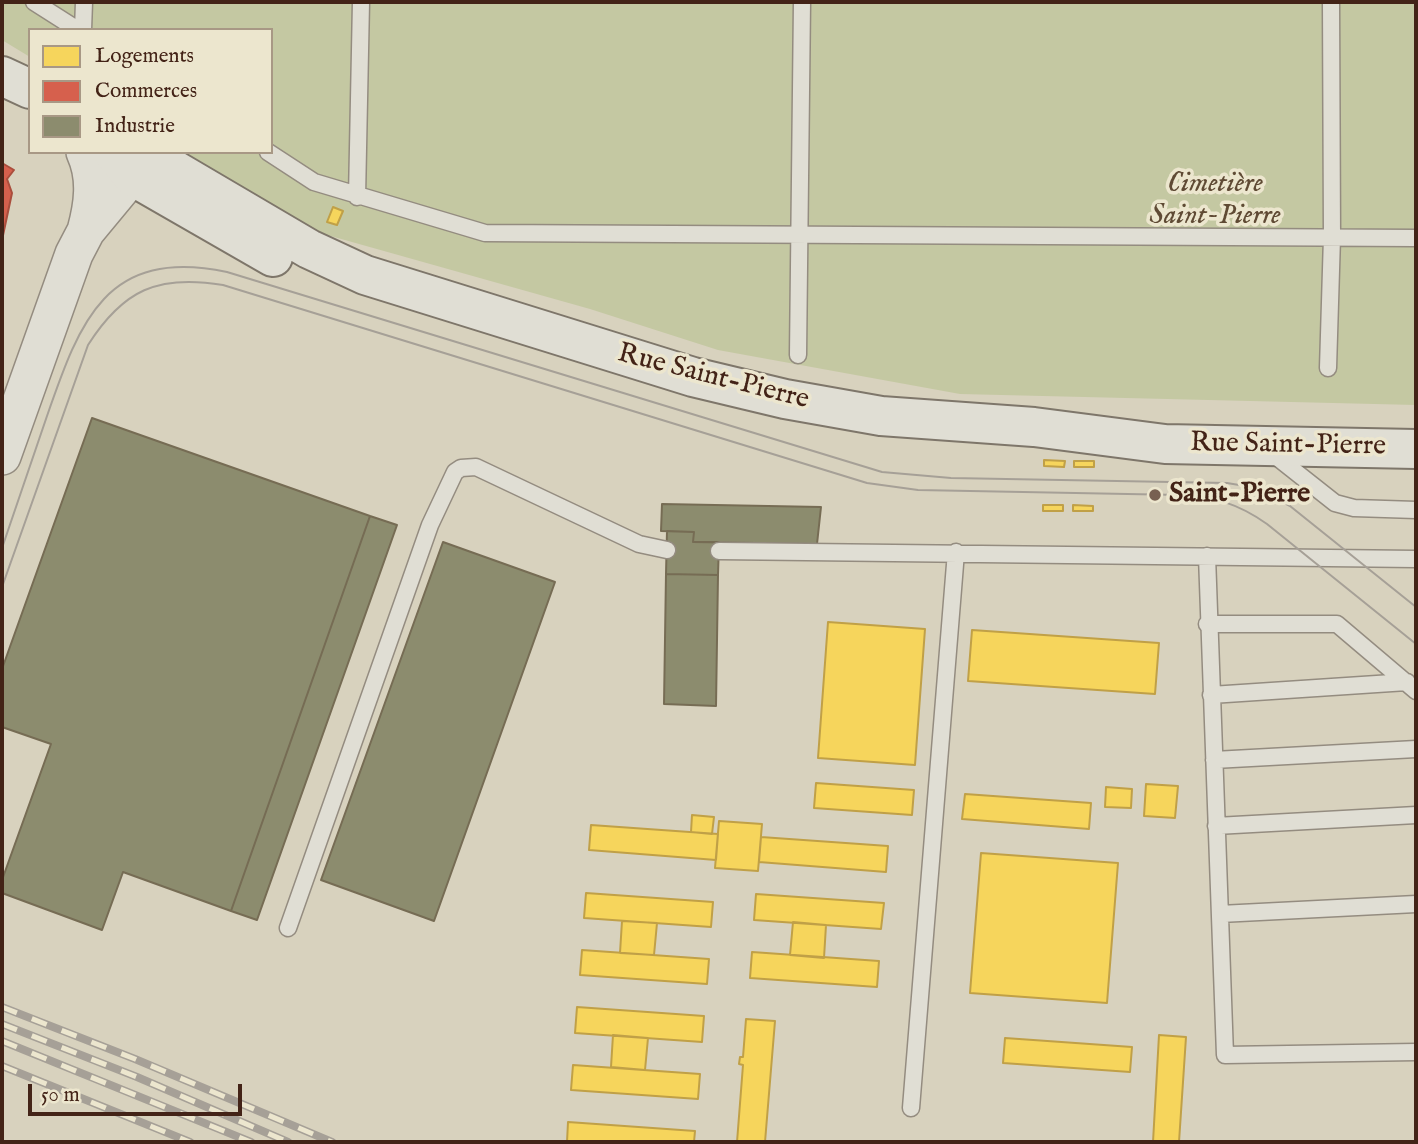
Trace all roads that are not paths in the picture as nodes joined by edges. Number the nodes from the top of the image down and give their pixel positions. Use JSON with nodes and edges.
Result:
{"nodes":[{"id":1,"x":34,"y":2,"type":"edge"},
{"id":2,"x":84,"y":2,"type":"edge"},
{"id":3,"x":361,"y":2,"type":"edge"},
{"id":4,"x":802,"y":2,"type":"edge"},
{"id":5,"x":1331,"y":2,"type":"edge"},
{"id":6,"x":78,"y":28,"type":"edge"},
{"id":7,"x":81,"y":28,"type":"edge"},
{"id":8,"x":86,"y":154,"type":"edge"},
{"id":9,"x":271,"y":154,"type":"edge"},
{"id":10,"x":134,"y":159,"type":"edge"},
{"id":11,"x":357,"y":197,"type":"junction"},
{"id":12,"x":86,"y":231,"type":"junction"},
{"id":13,"x":798,"y":232,"type":"junction"},
{"id":14,"x":1332,"y":237,"type":"junction"},
{"id":15,"x":1416,"y":238,"type":"edge"},
{"id":16,"x":798,"y":355,"type":"dead end"},
{"id":17,"x":1328,"y":368,"type":"dead end"},
{"id":18,"x":1034,"y":428,"type":"junction"},
{"id":19,"x":1416,"y":428,"type":"edge"},
{"id":20,"x":1251,"y":446,"type":"junction"},
{"id":21,"x":1416,"y":449,"type":"edge"},
{"id":22,"x":2,"y":456,"type":"edge"},
{"id":23,"x":1416,"y":510,"type":"edge"},
{"id":24,"x":667,"y":550,"type":"dead end"},
{"id":25,"x":719,"y":551,"type":"dead end"},
{"id":26,"x":956,"y":552,"type":"junction"},
{"id":27,"x":1206,"y":556,"type":"junction"},
{"id":28,"x":1416,"y":559,"type":"edge"},
{"id":29,"x":1207,"y":624,"type":"junction"},
{"id":30,"x":1411,"y":686,"type":"edge"},
{"id":31,"x":1211,"y":695,"type":"junction"},
{"id":32,"x":1416,"y":749,"type":"edge"},
{"id":33,"x":1214,"y":760,"type":"junction"},
{"id":34,"x":1416,"y":815,"type":"edge"},
{"id":35,"x":1216,"y":826,"type":"junction"},
{"id":36,"x":1416,"y":904,"type":"edge"},
{"id":37,"x":1220,"y":914,"type":"junction"},
{"id":38,"x":288,"y":928,"type":"dead end"},
{"id":39,"x":1416,"y":1052,"type":"edge"},
{"id":40,"x":911,"y":1108,"type":"dead end"}],
"edges":[{"from":1,"to":6,"type":"lane"},
{"from":2,"to":7,"type":"lane"},
{"from":3,"to":11,"type":"lane"},
{"from":4,"to":13,"type":"lane"},
{"from":5,"to":14,"type":"lane"},
{"from":8,"to":12,"type":"street"},
{"from":9,"to":11,"type":"lane"},
{"from":10,"to":12,"type":"street"},
{"from":10,"to":18,"type":"main road","name":"Rue Saint-Pierre"},
{"from":11,"to":13,"type":"lane"},
{"from":12,"to":22,"type":"street"},
{"from":13,"to":14,"type":"lane"},
{"from":13,"to":16,"type":"lane"},
{"from":14,"to":15,"type":"lane"},
{"from":14,"to":17,"type":"lane"},
{"from":18,"to":19,"type":"main road","name":"Rue Saint-Pierre"},
{"from":18,"to":20,"type":"main road","name":"Rue Saint-Pierre"},
{"from":20,"to":21,"type":"main road","name":"Rue Saint-Pierre"},
{"from":20,"to":23,"type":"lane"},
{"from":24,"to":38,"type":"lane"},
{"from":25,"to":26,"type":"lane"},
{"from":26,"to":27,"type":"lane"},
{"from":26,"to":40,"type":"lane"},
{"from":27,"to":28,"type":"lane"},
{"from":27,"to":29,"type":"lane"},
{"from":29,"to":30,"type":"lane"},
{"from":29,"to":31,"type":"lane"},
{"from":30,"to":31,"type":"lane"},
{"from":31,"to":33,"type":"lane"},
{"from":32,"to":33,"type":"lane"},
{"from":33,"to":35,"type":"lane"},
{"from":34,"to":35,"type":"lane"},
{"from":35,"to":37,"type":"lane"},
{"from":36,"to":37,"type":"lane"},
{"from":37,"to":39,"type":"lane"}]}
